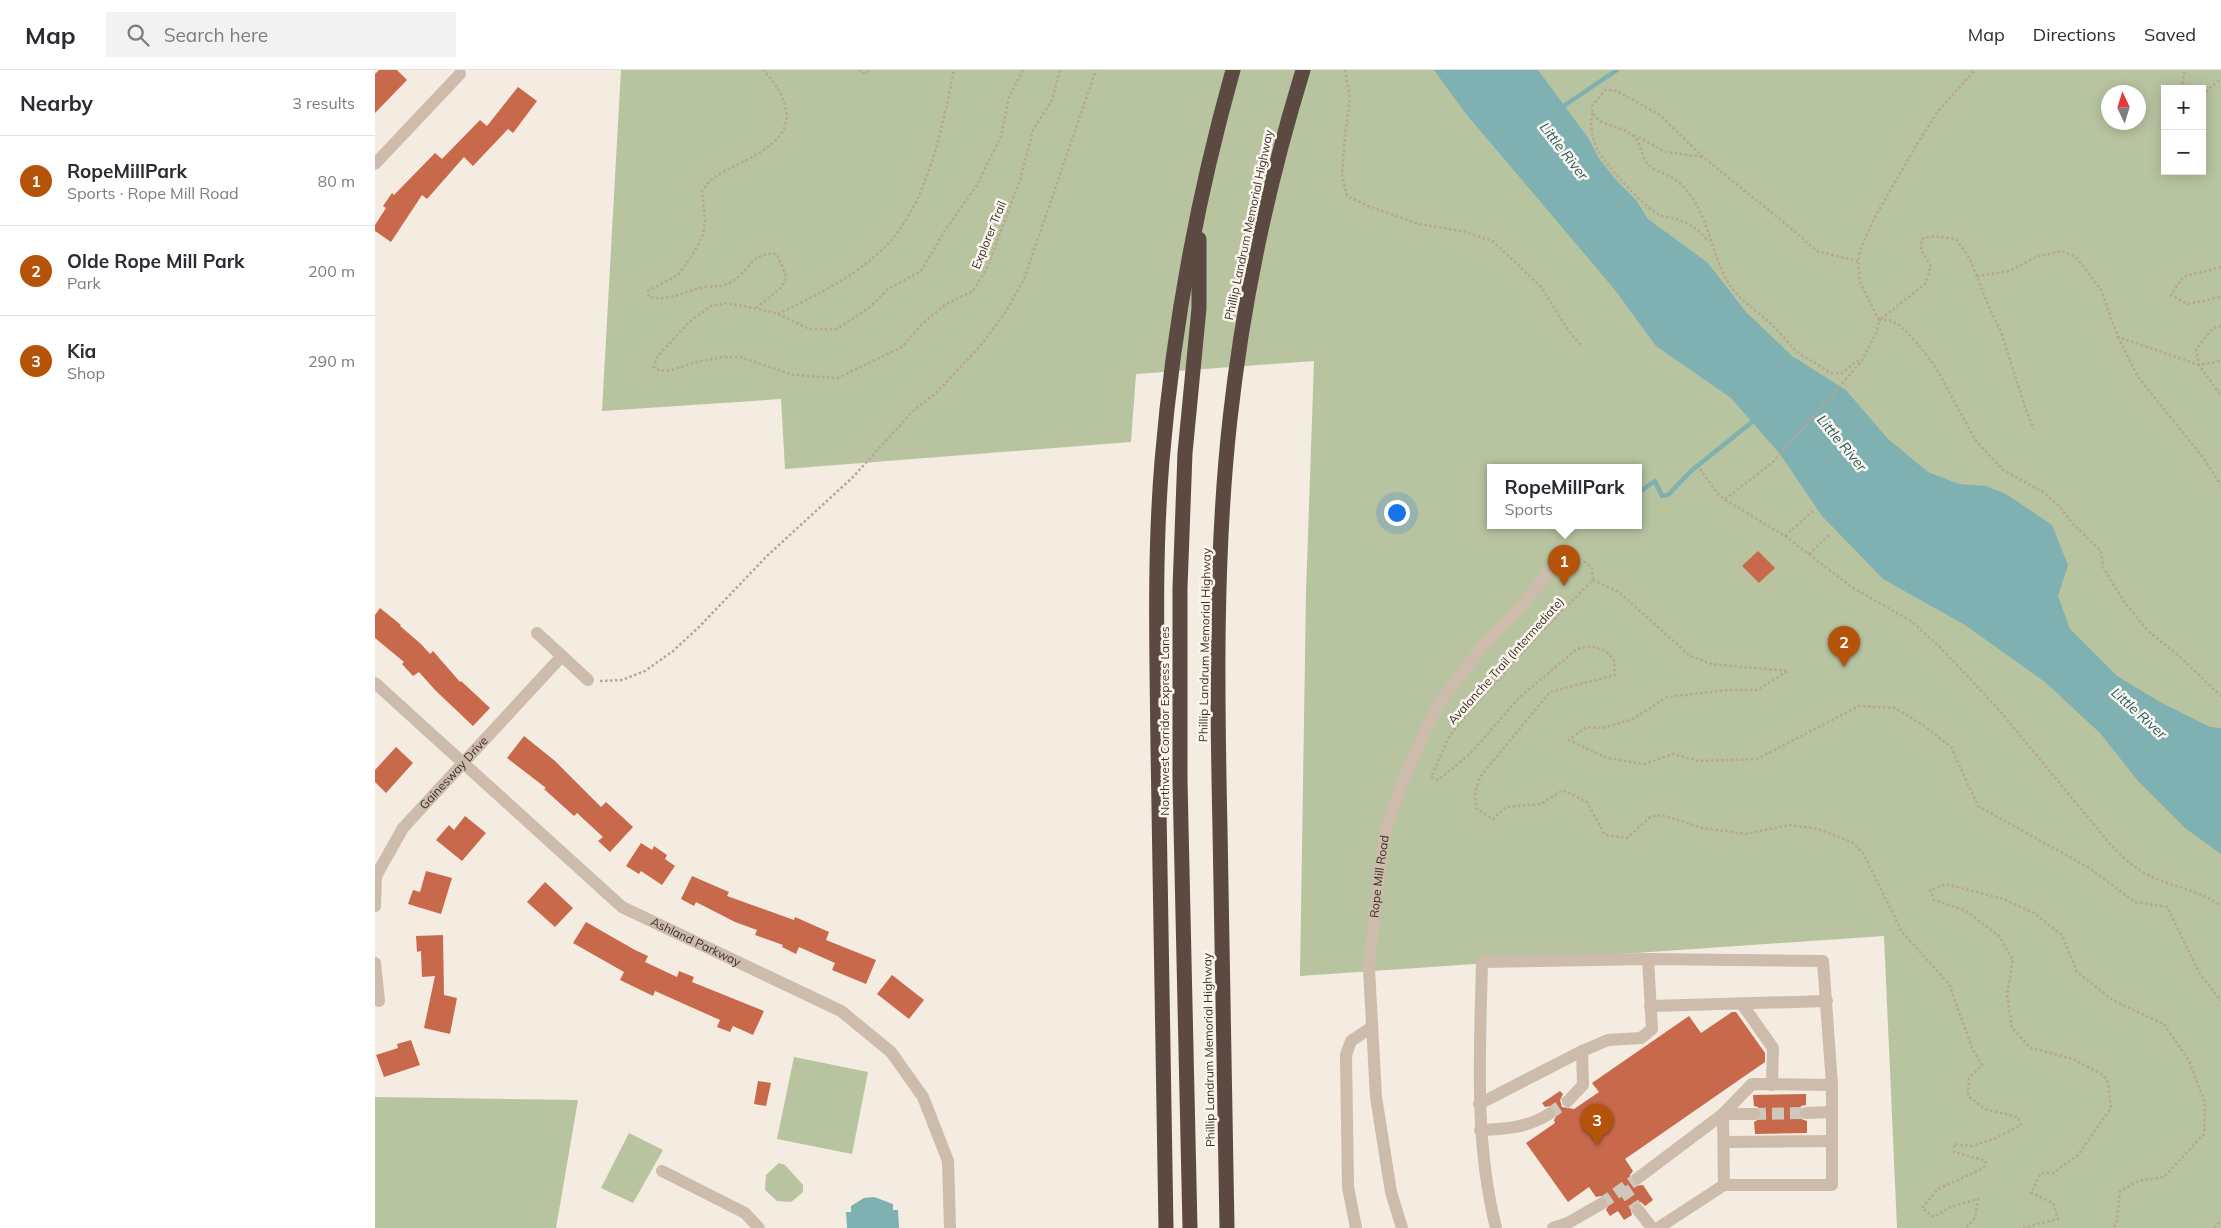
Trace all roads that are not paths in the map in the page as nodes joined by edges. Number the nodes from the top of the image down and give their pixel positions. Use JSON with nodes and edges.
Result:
{"nodes":[{"id":1,"x":1233,"y":70,"type":"edge"},
{"id":2,"x":1303,"y":70,"type":"edge"},
{"id":3,"x":460,"y":74,"type":"dead end"},
{"id":4,"x":375,"y":164,"type":"edge"},
{"id":5,"x":1198,"y":215,"type":"junction"},
{"id":6,"x":1548,"y":573,"type":"dead end"},
{"id":7,"x":537,"y":634,"type":"dead end"},
{"id":8,"x":562,"y":656,"type":"junction"},
{"id":9,"x":589,"y":680,"type":"road end"},
{"id":10,"x":375,"y":683,"type":"edge"},
{"id":11,"x":464,"y":764,"type":"junction"},
{"id":12,"x":375,"y":906,"type":"edge"},
{"id":13,"x":1648,"y":959,"type":"junction"},
{"id":14,"x":375,"y":963,"type":"edge"},
{"id":15,"x":379,"y":1001,"type":"dead end"},
{"id":16,"x":1827,"y":1001,"type":"junction"},
{"id":17,"x":1742,"y":1004,"type":"junction"},
{"id":18,"x":1650,"y":1006,"type":"junction"},
{"id":19,"x":1372,"y":1027,"type":"junction"},
{"id":20,"x":1582,"y":1051,"type":"junction"},
{"id":21,"x":1772,"y":1084,"type":"junction"},
{"id":22,"x":1832,"y":1085,"type":"junction"},
{"id":23,"x":1568,"y":1101,"type":"tunnel mouth"},
{"id":24,"x":1479,"y":1104,"type":"junction"},
{"id":25,"x":1832,"y":1112,"type":"junction"},
{"id":26,"x":1806,"y":1113,"type":"tunnel mouth"},
{"id":27,"x":1549,"y":1114,"type":"tunnel mouth"},
{"id":28,"x":1723,"y":1114,"type":"junction"},
{"id":29,"x":1754,"y":1114,"type":"tunnel mouth"},
{"id":30,"x":1480,"y":1130,"type":"junction"},
{"id":31,"x":1832,"y":1141,"type":"junction"},
{"id":32,"x":1724,"y":1142,"type":"junction"},
{"id":33,"x":663,"y":1171,"type":"dead end"},
{"id":34,"x":1638,"y":1178,"type":"tunnel mouth"},
{"id":35,"x":1724,"y":1186,"type":"junction"},
{"id":36,"x":1601,"y":1204,"type":"tunnel mouth"},
{"id":37,"x":1638,"y":1210,"type":"tunnel mouth"},
{"id":38,"x":759,"y":1228,"type":"edge"},
{"id":39,"x":949,"y":1228,"type":"edge"},
{"id":40,"x":1166,"y":1228,"type":"edge"},
{"id":41,"x":1190,"y":1228,"type":"edge"},
{"id":42,"x":1227,"y":1228,"type":"edge"},
{"id":43,"x":1356,"y":1228,"type":"edge"},
{"id":44,"x":1402,"y":1228,"type":"edge"},
{"id":45,"x":1495,"y":1228,"type":"edge"},
{"id":46,"x":1553,"y":1228,"type":"edge"},
{"id":47,"x":1652,"y":1228,"type":"edge"},
{"id":48,"x":1658,"y":1228,"type":"edge"}],
"edges":[{"from":1,"to":5,"type":"highway"},
{"from":2,"to":42,"type":"highway","name":"Phillip Landrum Memorial Highway"},
{"from":3,"to":4,"type":"street"},
{"from":5,"to":40,"type":"highway"},
{"from":5,"to":41,"type":"highway","name":"Northwest Corridor Express Lanes"},
{"from":6,"to":19,"type":"street","name":"Rope Mill Road"},
{"from":7,"to":8,"type":"street"},
{"from":8,"to":9,"type":"street"},
{"from":8,"to":11,"type":"street","name":"Gainesway Drive"},
{"from":10,"to":11,"type":"street","name":"Ashland Parkway"},
{"from":11,"to":12,"type":"street","name":"Gainesway Drive"},
{"from":11,"to":39,"type":"street","name":"Ashland Parkway"},
{"from":13,"to":16,"type":"street"},
{"from":13,"to":18,"type":"street"},
{"from":13,"to":24,"type":"street"},
{"from":14,"to":15,"type":"street"},
{"from":16,"to":17,"type":"street"},
{"from":16,"to":22,"type":"street"},
{"from":17,"to":18,"type":"street"},
{"from":17,"to":21,"type":"street"},
{"from":18,"to":20,"type":"street"},
{"from":19,"to":43,"type":"street"},
{"from":19,"to":44,"type":"street","name":"Rope Mill Road"},
{"from":20,"to":23,"type":"street"},
{"from":20,"to":24,"type":"street"},
{"from":21,"to":22,"type":"street"},
{"from":21,"to":28,"type":"street"},
{"from":22,"to":25,"type":"street"},
{"from":24,"to":30,"type":"street"},
{"from":25,"to":26,"type":"street"},
{"from":25,"to":31,"type":"street"},
{"from":27,"to":30,"type":"street"},
{"from":28,"to":29,"type":"street"},
{"from":28,"to":32,"type":"street"},
{"from":28,"to":34,"type":"street"},
{"from":30,"to":45,"type":"street"},
{"from":31,"to":32,"type":"street"},
{"from":31,"to":35,"type":"street"},
{"from":32,"to":35,"type":"street"},
{"from":33,"to":38,"type":"street"},
{"from":35,"to":48,"type":"street"},
{"from":36,"to":46,"type":"street"},
{"from":37,"to":47,"type":"street"}]}
